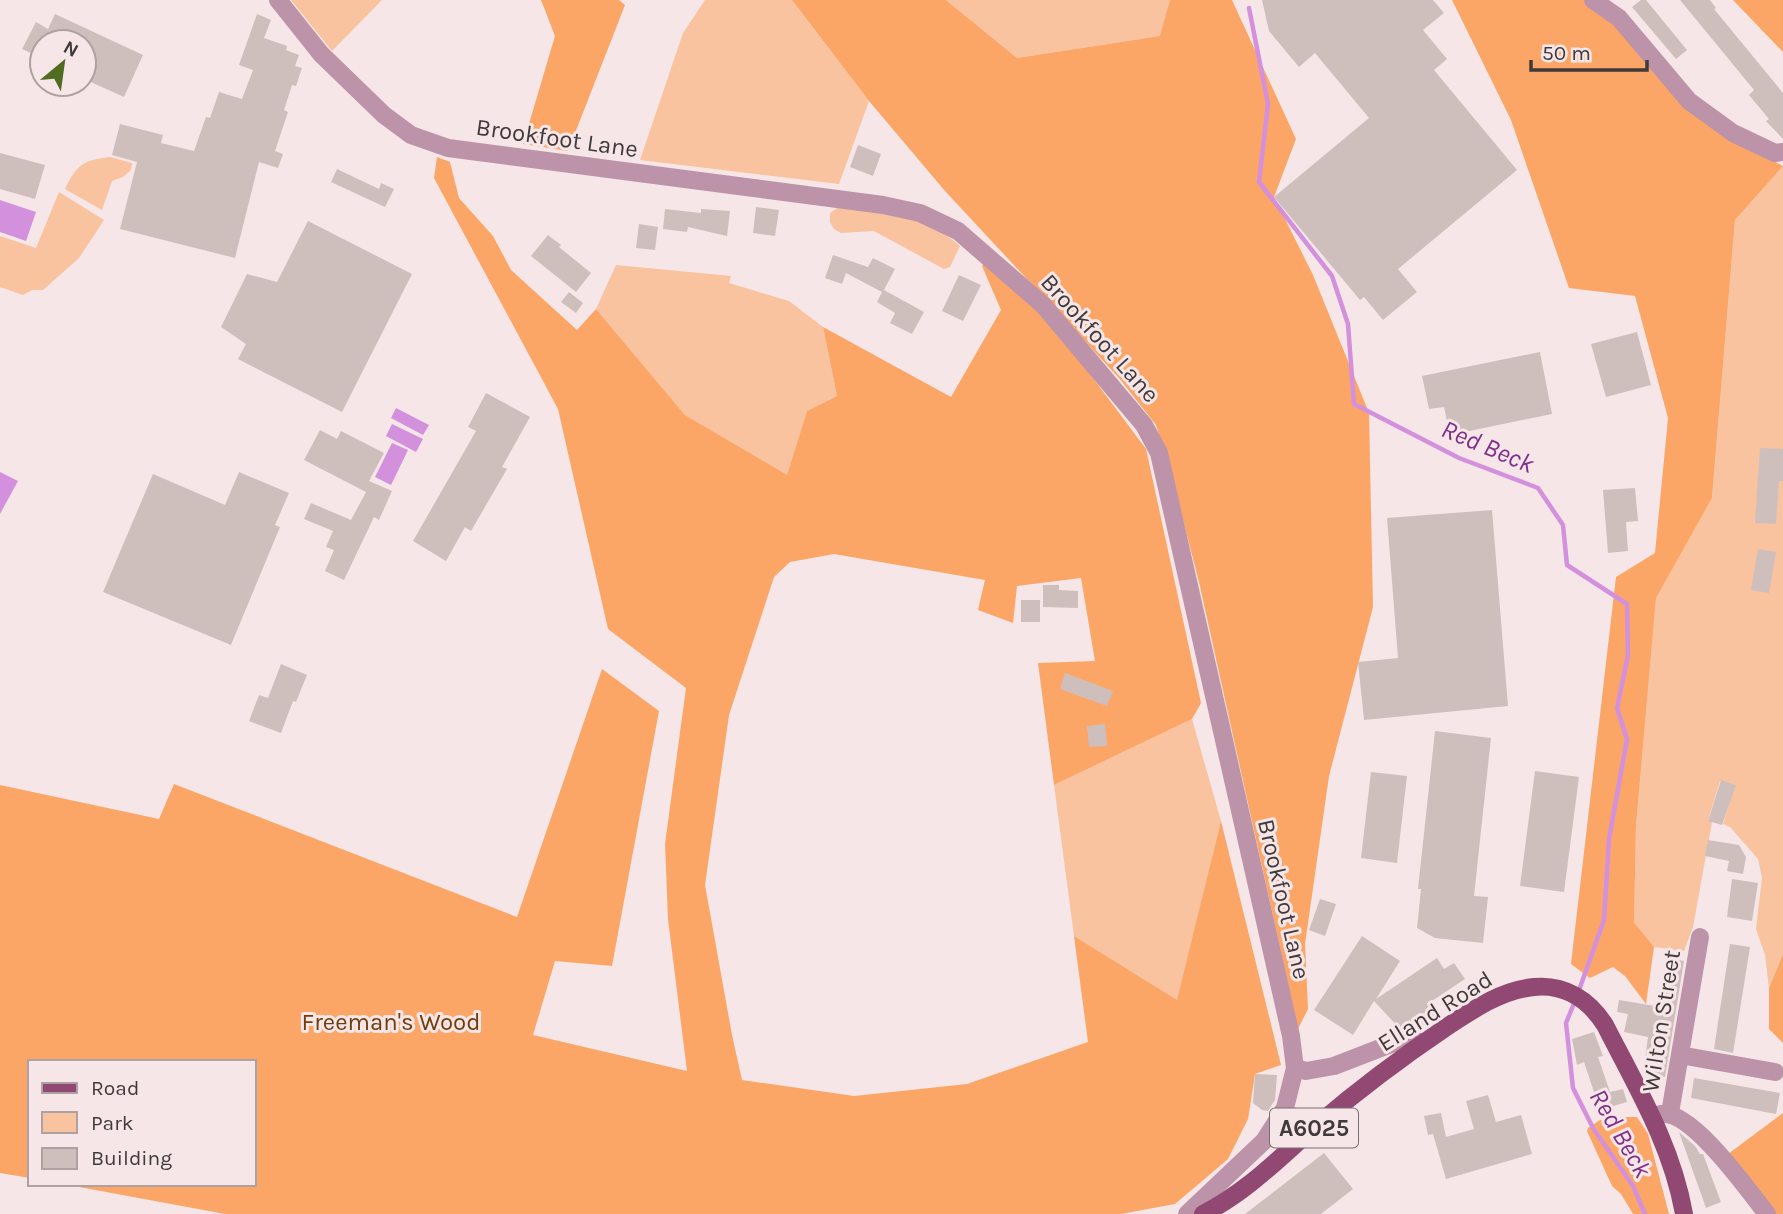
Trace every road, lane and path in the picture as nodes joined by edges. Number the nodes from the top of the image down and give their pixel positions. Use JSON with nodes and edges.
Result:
{"nodes":[{"id":1,"x":278,"y":0,"type":"edge"},
{"id":2,"x":1593,"y":0,"type":"edge"},
{"id":3,"x":1779,"y":152,"type":"edge"},
{"id":4,"x":1700,"y":937,"type":"dead end"},
{"id":5,"x":1424,"y":1042,"type":"junction"},
{"id":6,"x":1680,"y":1055,"type":"junction"},
{"id":7,"x":1295,"y":1068,"type":"junction"},
{"id":8,"x":1775,"y":1072,"type":"dead end"},
{"id":9,"x":1670,"y":1113,"type":"junction"},
{"id":10,"x":1652,"y":1116,"type":"junction"},
{"id":11,"x":1187,"y":1214,"type":"edge"},
{"id":12,"x":1203,"y":1214,"type":"edge"},
{"id":13,"x":1684,"y":1214,"type":"edge"},
{"id":14,"x":1767,"y":1214,"type":"edge"}],
"edges":[{"from":1,"to":7,"type":"street","name":"Brookfoot Lane"},
{"from":2,"to":3,"type":"street"},
{"from":4,"to":6,"type":"street","name":"Wilton Street"},
{"from":5,"to":7,"type":"street"},
{"from":5,"to":10,"type":"main road","name":"Elland Road","number":"A6025"},
{"from":5,"to":12,"type":"main road","name":"Elland Road","number":"A6025"},
{"from":6,"to":8,"type":"street"},
{"from":6,"to":9,"type":"street","name":"Wilton Street"},
{"from":7,"to":11,"type":"street","name":"Brookfoot Lane"},
{"from":9,"to":10,"type":"street"},
{"from":9,"to":14,"type":"street"},
{"from":10,"to":13,"type":"main road","name":"Elland Road","number":"A6025"}]}
